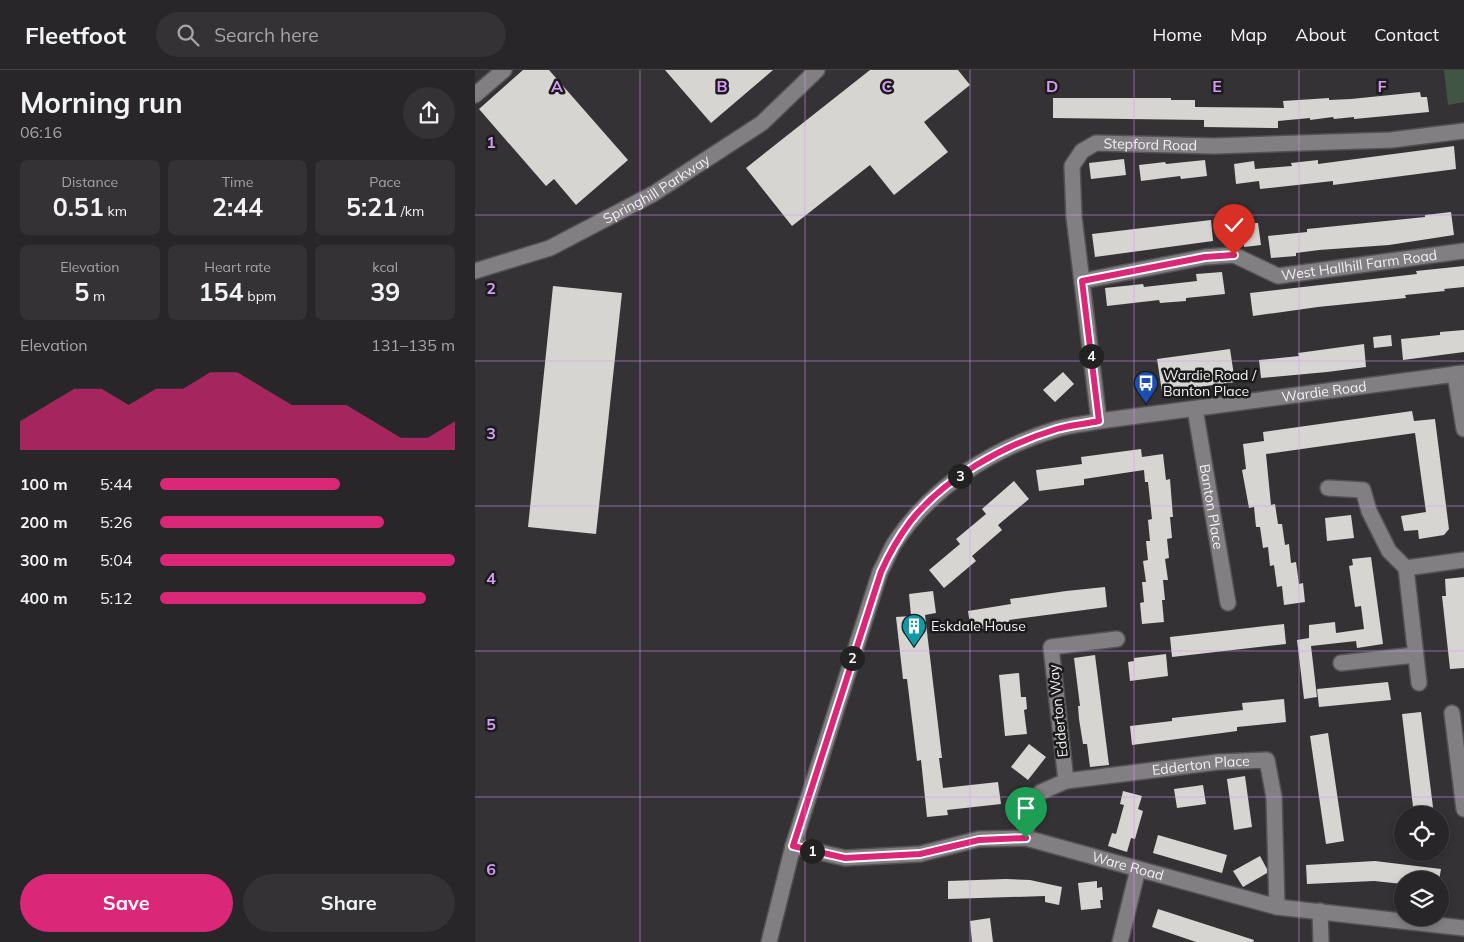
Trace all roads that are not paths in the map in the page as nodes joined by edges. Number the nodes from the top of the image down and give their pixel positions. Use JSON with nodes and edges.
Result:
{"nodes":[{"id":1,"x":504,"y":70,"type":"edge"},
{"id":2,"x":817,"y":70,"type":"edge"},
{"id":3,"x":475,"y":95,"type":"edge"},
{"id":4,"x":1464,"y":130,"type":"edge"},
{"id":5,"x":1464,"y":251,"type":"edge"},
{"id":6,"x":475,"y":271,"type":"edge"},
{"id":7,"x":1082,"y":281,"type":"junction"},
{"id":8,"x":1460,"y":374,"type":"edge"},
{"id":9,"x":1195,"y":409,"type":"junction"},
{"id":10,"x":1099,"y":421,"type":"junction"},
{"id":11,"x":1464,"y":429,"type":"edge"},
{"id":12,"x":1328,"y":488,"type":"dead end"},
{"id":13,"x":1464,"y":560,"type":"edge"},
{"id":14,"x":1406,"y":568,"type":"junction"},
{"id":15,"x":1228,"y":604,"type":"dead end"},
{"id":16,"x":1117,"y":639,"type":"dead end"},
{"id":17,"x":1415,"y":654,"type":"junction"},
{"id":18,"x":1341,"y":663,"type":"dead end"},
{"id":19,"x":1419,"y":683,"type":"dead end"},
{"id":20,"x":1452,"y":713,"type":"dead end"},
{"id":21,"x":1066,"y":781,"type":"junction"},
{"id":22,"x":1464,"y":809,"type":"edge"},
{"id":23,"x":1026,"y":838,"type":"junction"},
{"id":24,"x":793,"y":846,"type":"junction"},
{"id":25,"x":1137,"y":869,"type":"junction"},
{"id":26,"x":1277,"y":906,"type":"junction"},
{"id":27,"x":1320,"y":912,"type":"junction"},
{"id":28,"x":1464,"y":912,"type":"edge"},
{"id":29,"x":1462,"y":928,"type":"edge"},
{"id":30,"x":769,"y":942,"type":"edge"},
{"id":31,"x":1120,"y":942,"type":"edge"},
{"id":32,"x":1321,"y":942,"type":"edge"}],
"edges":[{"from":1,"to":3,"type":"street"},
{"from":2,"to":6,"type":"street","name":"Springhill Parkway"},
{"from":4,"to":7,"type":"street","name":"Stepford Road"},
{"from":5,"to":7,"type":"street","name":"West Hallhill Farm Road"},
{"from":7,"to":10,"type":"street","name":"Stepford Road"},
{"from":8,"to":9,"type":"street","name":"Wardie Road"},
{"from":8,"to":11,"type":"street"},
{"from":9,"to":10,"type":"street","name":"Wardie Road"},
{"from":9,"to":15,"type":"street","name":"Banton Place"},
{"from":10,"to":24,"type":"street","name":"Wardie Road"},
{"from":12,"to":14,"type":"street"},
{"from":13,"to":14,"type":"street"},
{"from":14,"to":17,"type":"street"},
{"from":16,"to":21,"type":"street","name":"Edderton Way"},
{"from":17,"to":18,"type":"street"},
{"from":17,"to":19,"type":"street"},
{"from":20,"to":22,"type":"street"},
{"from":21,"to":23,"type":"street","name":"Edderton Place"},
{"from":21,"to":26,"type":"street","name":"Edderton Place"},
{"from":23,"to":24,"type":"street","name":"Ware Road"},
{"from":23,"to":25,"type":"street","name":"Ware Road"},
{"from":24,"to":30,"type":"street","name":"Wardie Road"},
{"from":25,"to":26,"type":"street","name":"Ware Road"},
{"from":25,"to":31,"type":"street"},
{"from":26,"to":27,"type":"street","name":"Ware Road"},
{"from":27,"to":29,"type":"street","name":"Ware Road"},
{"from":27,"to":32,"type":"street"},
{"from":28,"to":29,"type":"street"}]}
